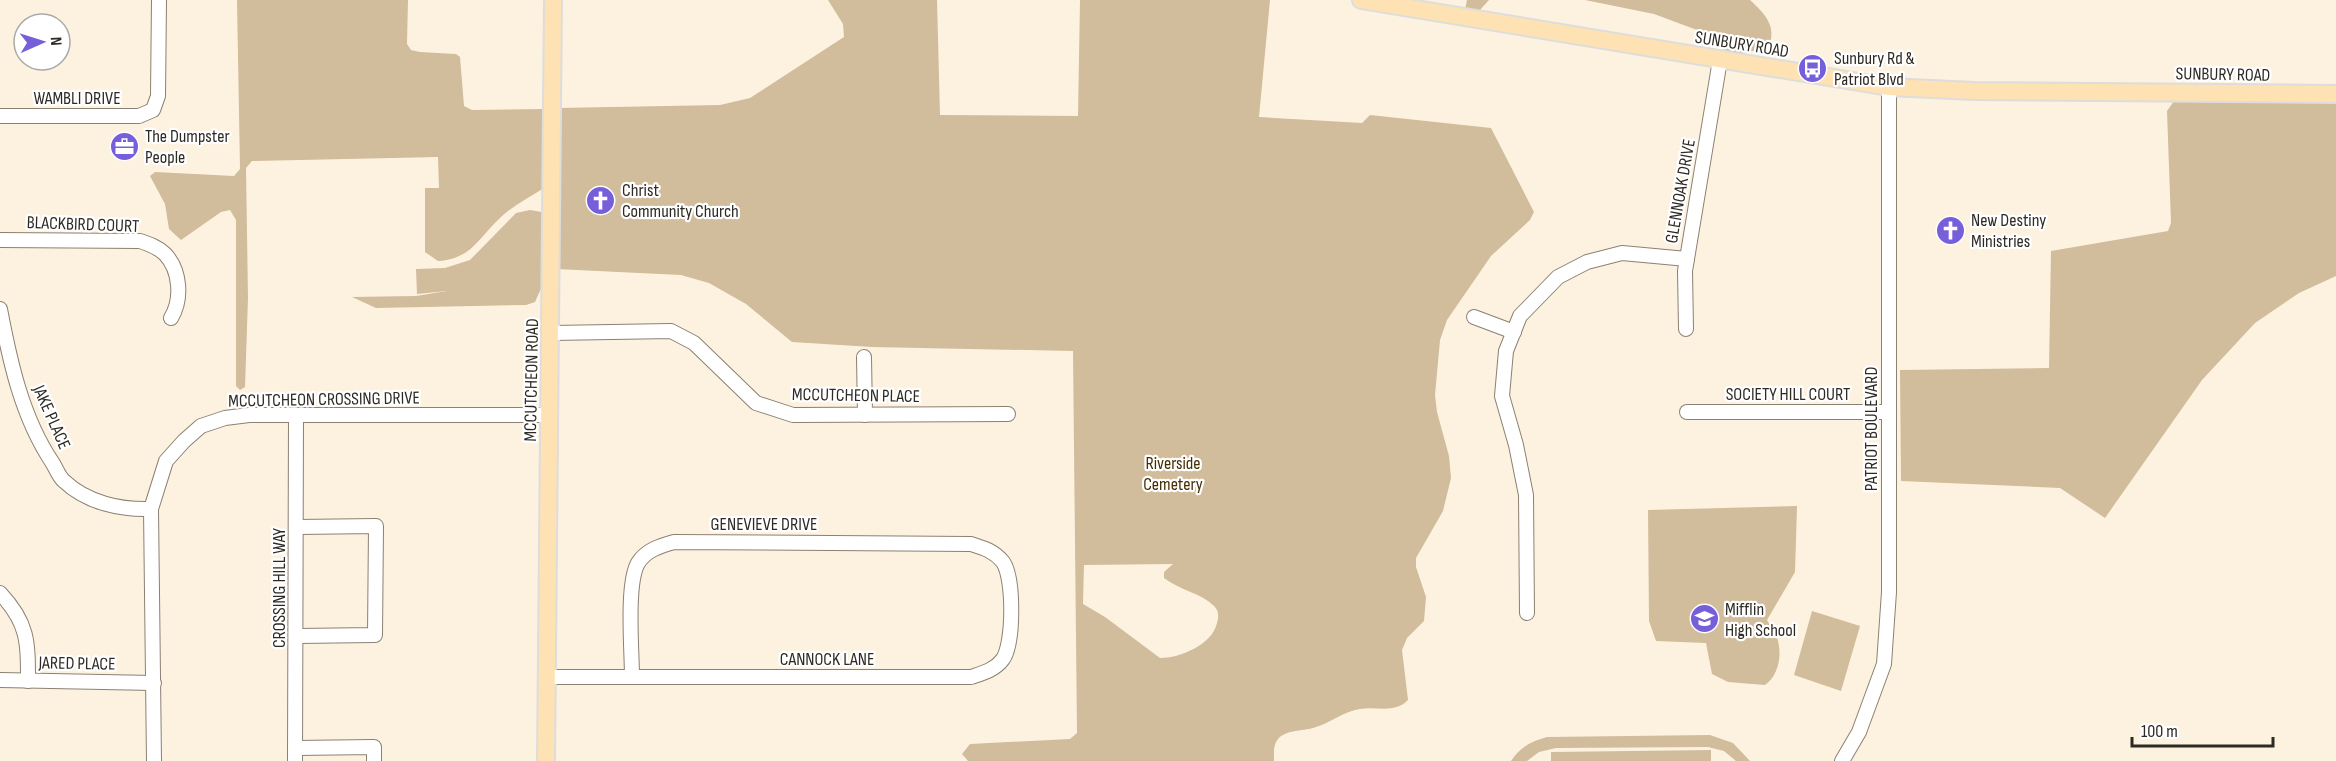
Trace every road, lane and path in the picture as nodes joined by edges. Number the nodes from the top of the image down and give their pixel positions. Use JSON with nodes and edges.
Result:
{"nodes":[{"id":1,"x":159,"y":0,"type":"edge"},
{"id":2,"x":553,"y":0,"type":"edge"},
{"id":3,"x":1361,"y":0,"type":"edge"},
{"id":4,"x":1720,"y":60,"type":"junction"},
{"id":5,"x":1889,"y":87,"type":"junction"},
{"id":6,"x":2336,"y":94,"type":"edge"},
{"id":7,"x":0,"y":116,"type":"edge"},
{"id":8,"x":0,"y":240,"type":"edge"},
{"id":9,"x":1687,"y":259,"type":"junction"},
{"id":10,"x":0,"y":309,"type":"edge"},
{"id":11,"x":1474,"y":317,"type":"dead end"},
{"id":12,"x":171,"y":318,"type":"dead end"},
{"id":13,"x":1686,"y":329,"type":"dead end"},
{"id":14,"x":1514,"y":332,"type":"junction"},
{"id":15,"x":552,"y":333,"type":"junction"},
{"id":16,"x":864,"y":357,"type":"dead end"},
{"id":17,"x":1686,"y":412,"type":"dead end"},
{"id":18,"x":1889,"y":412,"type":"junction"},
{"id":19,"x":1008,"y":414,"type":"dead end"},
{"id":20,"x":296,"y":415,"type":"junction"},
{"id":21,"x":549,"y":415,"type":"junction"},
{"id":22,"x":865,"y":415,"type":"junction"},
{"id":23,"x":151,"y":508,"type":"junction"},
{"id":24,"x":297,"y":527,"type":"junction"},
{"id":25,"x":1004,"y":563,"type":"joint"},
{"id":26,"x":0,"y":593,"type":"edge"},
{"id":27,"x":1527,"y":613,"type":"dead end"},
{"id":28,"x":297,"y":636,"type":"junction"},
{"id":29,"x":546,"y":677,"type":"junction"},
{"id":30,"x":632,"y":677,"type":"junction"},
{"id":31,"x":0,"y":680,"type":"edge"},
{"id":32,"x":28,"y":681,"type":"junction"},
{"id":33,"x":154,"y":683,"type":"junction"},
{"id":34,"x":374,"y":754,"type":"edge"},
{"id":35,"x":295,"y":755,"type":"edge"},
{"id":36,"x":154,"y":761,"type":"edge"},
{"id":37,"x":546,"y":761,"type":"edge"},
{"id":38,"x":1842,"y":761,"type":"edge"}],
"edges":[{"from":1,"to":7,"type":"street","name":"WAMBLI DRIVE"},
{"from":2,"to":15,"type":"main road","name":"MCCUTCHEON ROAD"},
{"from":3,"to":4,"type":"main road","name":"SUNBURY ROAD"},
{"from":4,"to":5,"type":"main road","name":"SUNBURY ROAD"},
{"from":4,"to":9,"type":"street","name":"GLENNOAK DRIVE"},
{"from":5,"to":6,"type":"main road","name":"SUNBURY ROAD"},
{"from":5,"to":18,"type":"street","name":"PATRIOT BOULEVARD"},
{"from":8,"to":12,"type":"street","name":"BLACKBIRD COURT"},
{"from":9,"to":13,"type":"street","name":"GLENNOAK DRIVE"},
{"from":9,"to":14,"type":"street"},
{"from":10,"to":23,"type":"street","name":"JAKE PLACE"},
{"from":11,"to":14,"type":"street"},
{"from":14,"to":27,"type":"street"},
{"from":15,"to":21,"type":"main road","name":"MCCUTCHEON ROAD"},
{"from":15,"to":22,"type":"street","name":"MCCUTCHEON PLACE"},
{"from":16,"to":22,"type":"street"},
{"from":17,"to":18,"type":"street","name":"SOCIETY HILL COURT"},
{"from":18,"to":38,"type":"street","name":"PATRIOT BOULEVARD"},
{"from":19,"to":22,"type":"street","name":"MCCUTCHEON PLACE"},
{"from":20,"to":21,"type":"street","name":"MCCUTCHEON CROSSING DRIVE"},
{"from":20,"to":23,"type":"street","name":"MCCUTCHEON CROSSING DRIVE"},
{"from":20,"to":24,"type":"street","name":"CROSSING HILL WAY"},
{"from":21,"to":29,"type":"main road","name":"MCCUTCHEON ROAD"},
{"from":23,"to":33,"type":"street","name":"MCCUTCHEON CROSSING DRIVE"},
{"from":24,"to":28,"type":"street","name":"CROSSING HILL WAY"},
{"from":24,"to":28,"type":"street"},
{"from":25,"to":30,"type":"street","name":"CANNOCK LANE"},
{"from":25,"to":30,"type":"street","name":"GENEVIEVE DRIVE"},
{"from":26,"to":32,"type":"street"},
{"from":28,"to":35,"type":"street","name":"CROSSING HILL WAY"},
{"from":29,"to":30,"type":"street","name":"CANNOCK LANE"},
{"from":29,"to":37,"type":"main road","name":"MCCUTCHEON ROAD"},
{"from":31,"to":32,"type":"street","name":"JARED PLACE"},
{"from":32,"to":33,"type":"street","name":"JARED PLACE"},
{"from":33,"to":36,"type":"street","name":"MCCUTCHEON CROSSING DRIVE"},
{"from":34,"to":35,"type":"street"}]}
